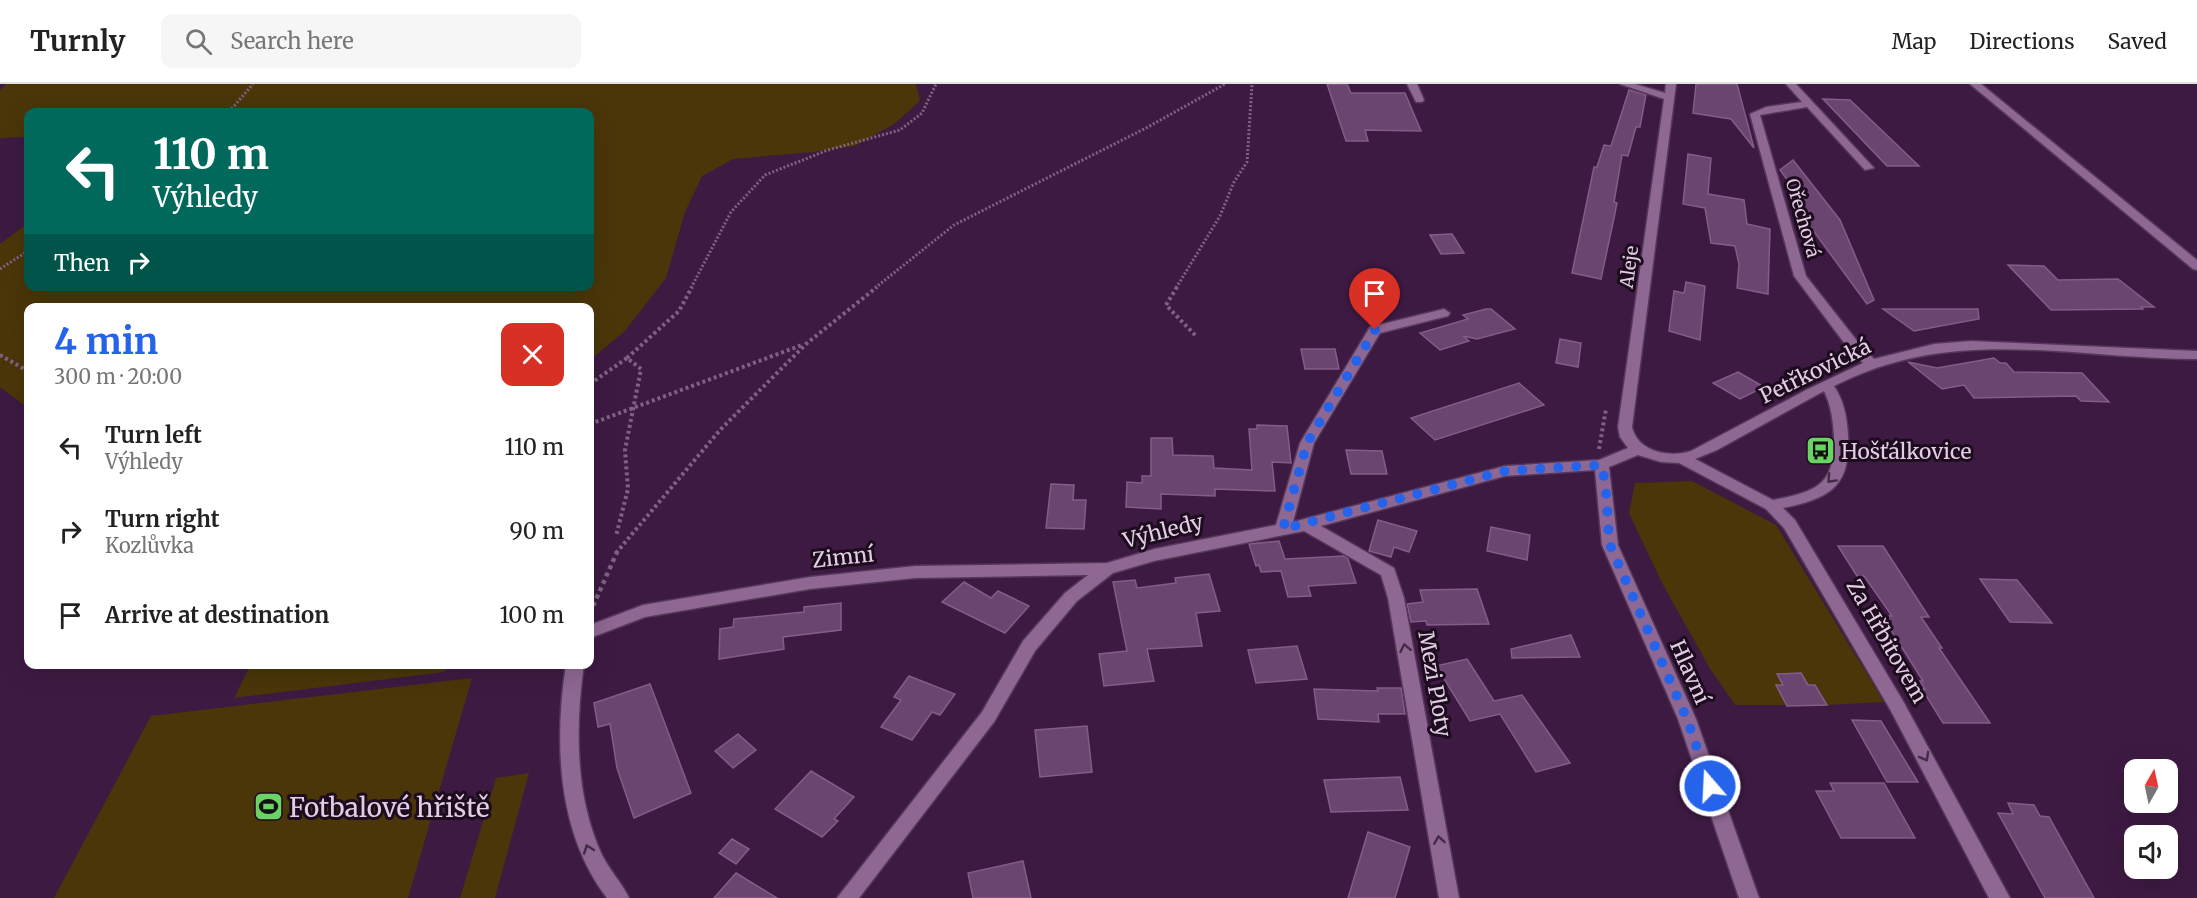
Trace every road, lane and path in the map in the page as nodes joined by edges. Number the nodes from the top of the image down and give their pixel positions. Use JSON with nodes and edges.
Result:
{"nodes":[{"id":1,"x":253,"y":84,"type":"edge"},
{"id":2,"x":936,"y":84,"type":"edge"},
{"id":3,"x":1225,"y":84,"type":"edge"},
{"id":4,"x":1252,"y":84,"type":"edge"},
{"id":5,"x":1412,"y":84,"type":"edge"},
{"id":6,"x":1625,"y":84,"type":"edge"},
{"id":7,"x":1791,"y":84,"type":"edge"},
{"id":8,"x":1975,"y":84,"type":"edge"},
{"id":9,"x":1670,"y":90,"type":"edge"},
{"id":10,"x":1419,"y":100,"type":"dead end"},
{"id":11,"x":1809,"y":104,"type":"junction"},
{"id":12,"x":232,"y":108,"type":"edge"},
{"id":13,"x":1869,"y":168,"type":"dead end"},
{"id":14,"x":24,"y":254,"type":"edge"},
{"id":15,"x":2197,"y":266,"type":"edge"},
{"id":16,"x":0,"y":269,"type":"edge"},
{"id":17,"x":1444,"y":313,"type":"dead end"},
{"id":18,"x":1196,"y":336,"type":"dead end"},
{"id":19,"x":806,"y":344,"type":"junction"},
{"id":20,"x":2197,"y":355,"type":"edge"},
{"id":21,"x":0,"y":356,"type":"edge"},
{"id":22,"x":627,"y":358,"type":"junction"},
{"id":23,"x":1872,"y":364,"type":"junction"},
{"id":24,"x":24,"y":369,"type":"edge"},
{"id":25,"x":594,"y":381,"type":"edge"},
{"id":26,"x":1827,"y":385,"type":"junction"},
{"id":27,"x":636,"y":407,"type":"junction"},
{"id":28,"x":594,"y":423,"type":"edge"},
{"id":29,"x":1640,"y":449,"type":"junction"},
{"id":30,"x":1681,"y":458,"type":"junction"},
{"id":31,"x":1601,"y":465,"type":"junction"},
{"id":32,"x":1771,"y":505,"type":"junction"},
{"id":33,"x":1306,"y":525,"type":"junction"},
{"id":34,"x":1283,"y":529,"type":"junction"},
{"id":35,"x":616,"y":536,"type":"dead end"},
{"id":36,"x":1107,"y":569,"type":"junction"},
{"id":37,"x":594,"y":604,"type":"edge"},
{"id":38,"x":594,"y":630,"type":"edge"},
{"id":39,"x":574,"y":669,"type":"edge"},
{"id":40,"x":619,"y":898,"type":"edge"},
{"id":41,"x":848,"y":898,"type":"edge"},
{"id":42,"x":1449,"y":898,"type":"edge"},
{"id":43,"x":1749,"y":898,"type":"edge"},
{"id":44,"x":2000,"y":898,"type":"edge"}],
"edges":[{"from":1,"to":12,"type":"path"},
{"from":2,"to":22,"type":"path"},
{"from":3,"to":19,"type":"path"},
{"from":4,"to":18,"type":"path"},
{"from":5,"to":10,"type":"street"},
{"from":6,"to":9,"type":"street"},
{"from":7,"to":11,"type":"street"},
{"from":8,"to":15,"type":"street"},
{"from":9,"to":29,"type":"street","name":"Aleje"},
{"from":11,"to":13,"type":"street"},
{"from":11,"to":23,"type":"street","name":"Ořechová"},
{"from":14,"to":16,"type":"path"},
{"from":17,"to":34,"type":"street"},
{"from":19,"to":27,"type":"path"},
{"from":19,"to":37,"type":"path"},
{"from":20,"to":23,"type":"street","name":"Petřkovická"},
{"from":21,"to":24,"type":"path"},
{"from":22,"to":25,"type":"path"},
{"from":22,"to":27,"type":"path"},
{"from":23,"to":26,"type":"street","name":"Petřkovická"},
{"from":26,"to":30,"type":"street","name":"Petřkovická"},
{"from":26,"to":32,"type":"street","one_way":true},
{"from":27,"to":28,"type":"path"},
{"from":27,"to":35,"type":"path"},
{"from":29,"to":30,"type":"street","name":"Petřkovická"},
{"from":29,"to":31,"type":"street","name":"Výhledy"},
{"from":30,"to":32,"type":"street","name":"Za Hřbitovem"},
{"from":31,"to":33,"type":"street","name":"Výhledy"},
{"from":31,"to":43,"type":"street","name":"Hlavní"},
{"from":32,"to":44,"type":"street","name":"Za Hřbitovem","one_way":true},
{"from":33,"to":34,"type":"street","name":"Výhledy"},
{"from":42,"to":33,"type":"street","name":"Mezi Ploty","one_way":true},
{"from":34,"to":36,"type":"street","name":"Výhledy"},
{"from":36,"to":38,"type":"street","name":"Zimní"},
{"from":36,"to":41,"type":"street","name":"Výhledy"},
{"from":40,"to":39,"type":"street","one_way":true}]}
